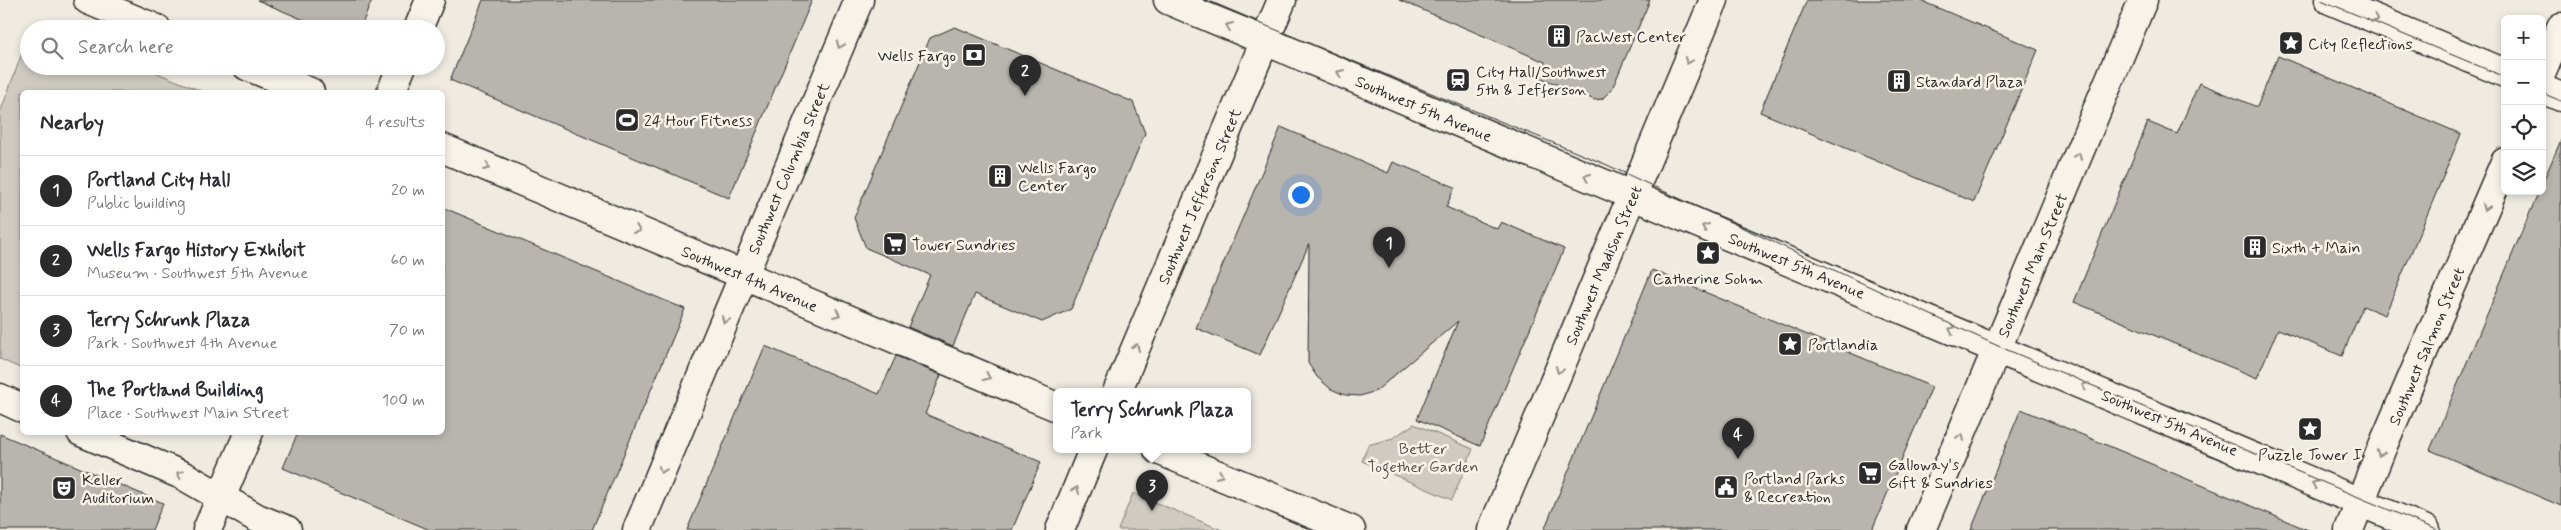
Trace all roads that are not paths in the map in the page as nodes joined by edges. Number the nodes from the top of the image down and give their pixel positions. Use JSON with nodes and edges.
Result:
{"nodes":[{"id":1,"x":88,"y":0,"type":"edge"},
{"id":2,"x":430,"y":0,"type":"edge"},
{"id":3,"x":859,"y":0,"type":"edge"},
{"id":4,"x":1168,"y":0,"type":"edge"},
{"id":5,"x":1282,"y":0,"type":"edge"},
{"id":6,"x":1714,"y":0,"type":"edge"},
{"id":7,"x":2143,"y":0,"type":"edge"},
{"id":8,"x":2330,"y":0,"type":"edge"},
{"id":9,"x":136,"y":20,"type":"edge"},
{"id":10,"x":422,"y":20,"type":"edge"},
{"id":11,"x":2561,"y":27,"type":"edge"},
{"id":12,"x":1264,"y":41,"type":"junction"},
{"id":13,"x":2546,"y":63,"type":"edge"},
{"id":14,"x":2501,"y":71,"type":"edge"},
{"id":15,"x":269,"y":75,"type":"edge"},
{"id":16,"x":398,"y":75,"type":"edge"},
{"id":17,"x":305,"y":90,"type":"edge"},
{"id":18,"x":392,"y":90,"type":"edge"},
{"id":19,"x":2546,"y":91,"type":"edge"},
{"id":20,"x":2561,"y":97,"type":"edge"},
{"id":21,"x":445,"y":149,"type":"edge"},
{"id":22,"x":2501,"y":171,"type":"edge"},
{"id":23,"x":1632,"y":196,"type":"junction"},
{"id":24,"x":744,"y":275,"type":"junction"},
{"id":25,"x":1996,"y":350,"type":"junction"},
{"id":26,"x":1119,"y":388,"type":"edge"},
{"id":27,"x":0,"y":398,"type":"edge"},
{"id":28,"x":1053,"y":405,"type":"edge"},
{"id":29,"x":20,"y":407,"type":"edge"},
{"id":30,"x":88,"y":435,"type":"edge"},
{"id":31,"x":248,"y":435,"type":"edge"},
{"id":32,"x":1092,"y":453,"type":"edge"},
{"id":33,"x":1165,"y":453,"type":"edge"},
{"id":34,"x":222,"y":498,"type":"junction"},
{"id":35,"x":2360,"y":503,"type":"junction"},
{"id":36,"x":207,"y":530,"type":"edge"},
{"id":37,"x":286,"y":530,"type":"edge"},
{"id":38,"x":637,"y":530,"type":"edge"},
{"id":39,"x":1060,"y":530,"type":"edge"},
{"id":40,"x":1351,"y":530,"type":"edge"},
{"id":41,"x":1492,"y":530,"type":"edge"},
{"id":42,"x":1922,"y":530,"type":"edge"},
{"id":43,"x":2349,"y":530,"type":"edge"},
{"id":44,"x":2426,"y":530,"type":"edge"}],
"edges":[{"from":1,"to":9,"type":"main road"},
{"from":2,"to":10,"type":"main road"},
{"from":3,"to":24,"type":"main road","name":"Southwest Columbia Street","one_way":true},
{"from":12,"to":4,"type":"main road","name":"Southwest 5th Avenue","one_way":true},
{"from":5,"to":12,"type":"main road","name":"Southwest Jefferson Street"},
{"from":6,"to":23,"type":"main road","name":"Southwest Madison Street","one_way":true},
{"from":25,"to":7,"type":"main road","name":"Southwest Main Street","one_way":true},
{"from":8,"to":14,"type":"main road","one_way":true},
{"from":11,"to":13,"type":"main road"},
{"from":23,"to":12,"type":"main road","name":"Southwest 5th Avenue","one_way":true},
{"from":26,"to":12,"type":"main road","name":"Southwest Jefferson Street","one_way":true},
{"from":15,"to":17,"type":"main road"},
{"from":16,"to":18,"type":"main road"},
{"from":19,"to":20,"type":"main road"},
{"from":21,"to":24,"type":"main road","name":"Southwest 4th Avenue","one_way":true},
{"from":22,"to":35,"type":"main road","name":"Southwest Salmon Street","one_way":true},
{"from":25,"to":23,"type":"main road","name":"Southwest 5th Avenue","one_way":true},
{"from":23,"to":41,"type":"main road","name":"Southwest Madison Street","one_way":true},
{"from":24,"to":28,"type":"main road","name":"Southwest 4th Avenue","one_way":true},
{"from":24,"to":38,"type":"main road","name":"Southwest Columbia Street","one_way":true},
{"from":35,"to":25,"type":"main road","name":"Southwest 5th Avenue","one_way":true},
{"from":42,"to":25,"type":"main road","name":"Southwest Main Street","one_way":true},
{"from":27,"to":29,"type":"main road"},
{"from":34,"to":30,"type":"main road","one_way":true},
{"from":31,"to":34,"type":"main road"},
{"from":39,"to":32,"type":"main road","one_way":true},
{"from":33,"to":40,"type":"main road","one_way":true},
{"from":34,"to":36,"type":"main road"},
{"from":34,"to":37,"type":"main road"},
{"from":35,"to":43,"type":"main road","name":"Southwest Salmon Street"},
{"from":35,"to":44,"type":"main road","name":"Southwest 5th Avenue"}]}
